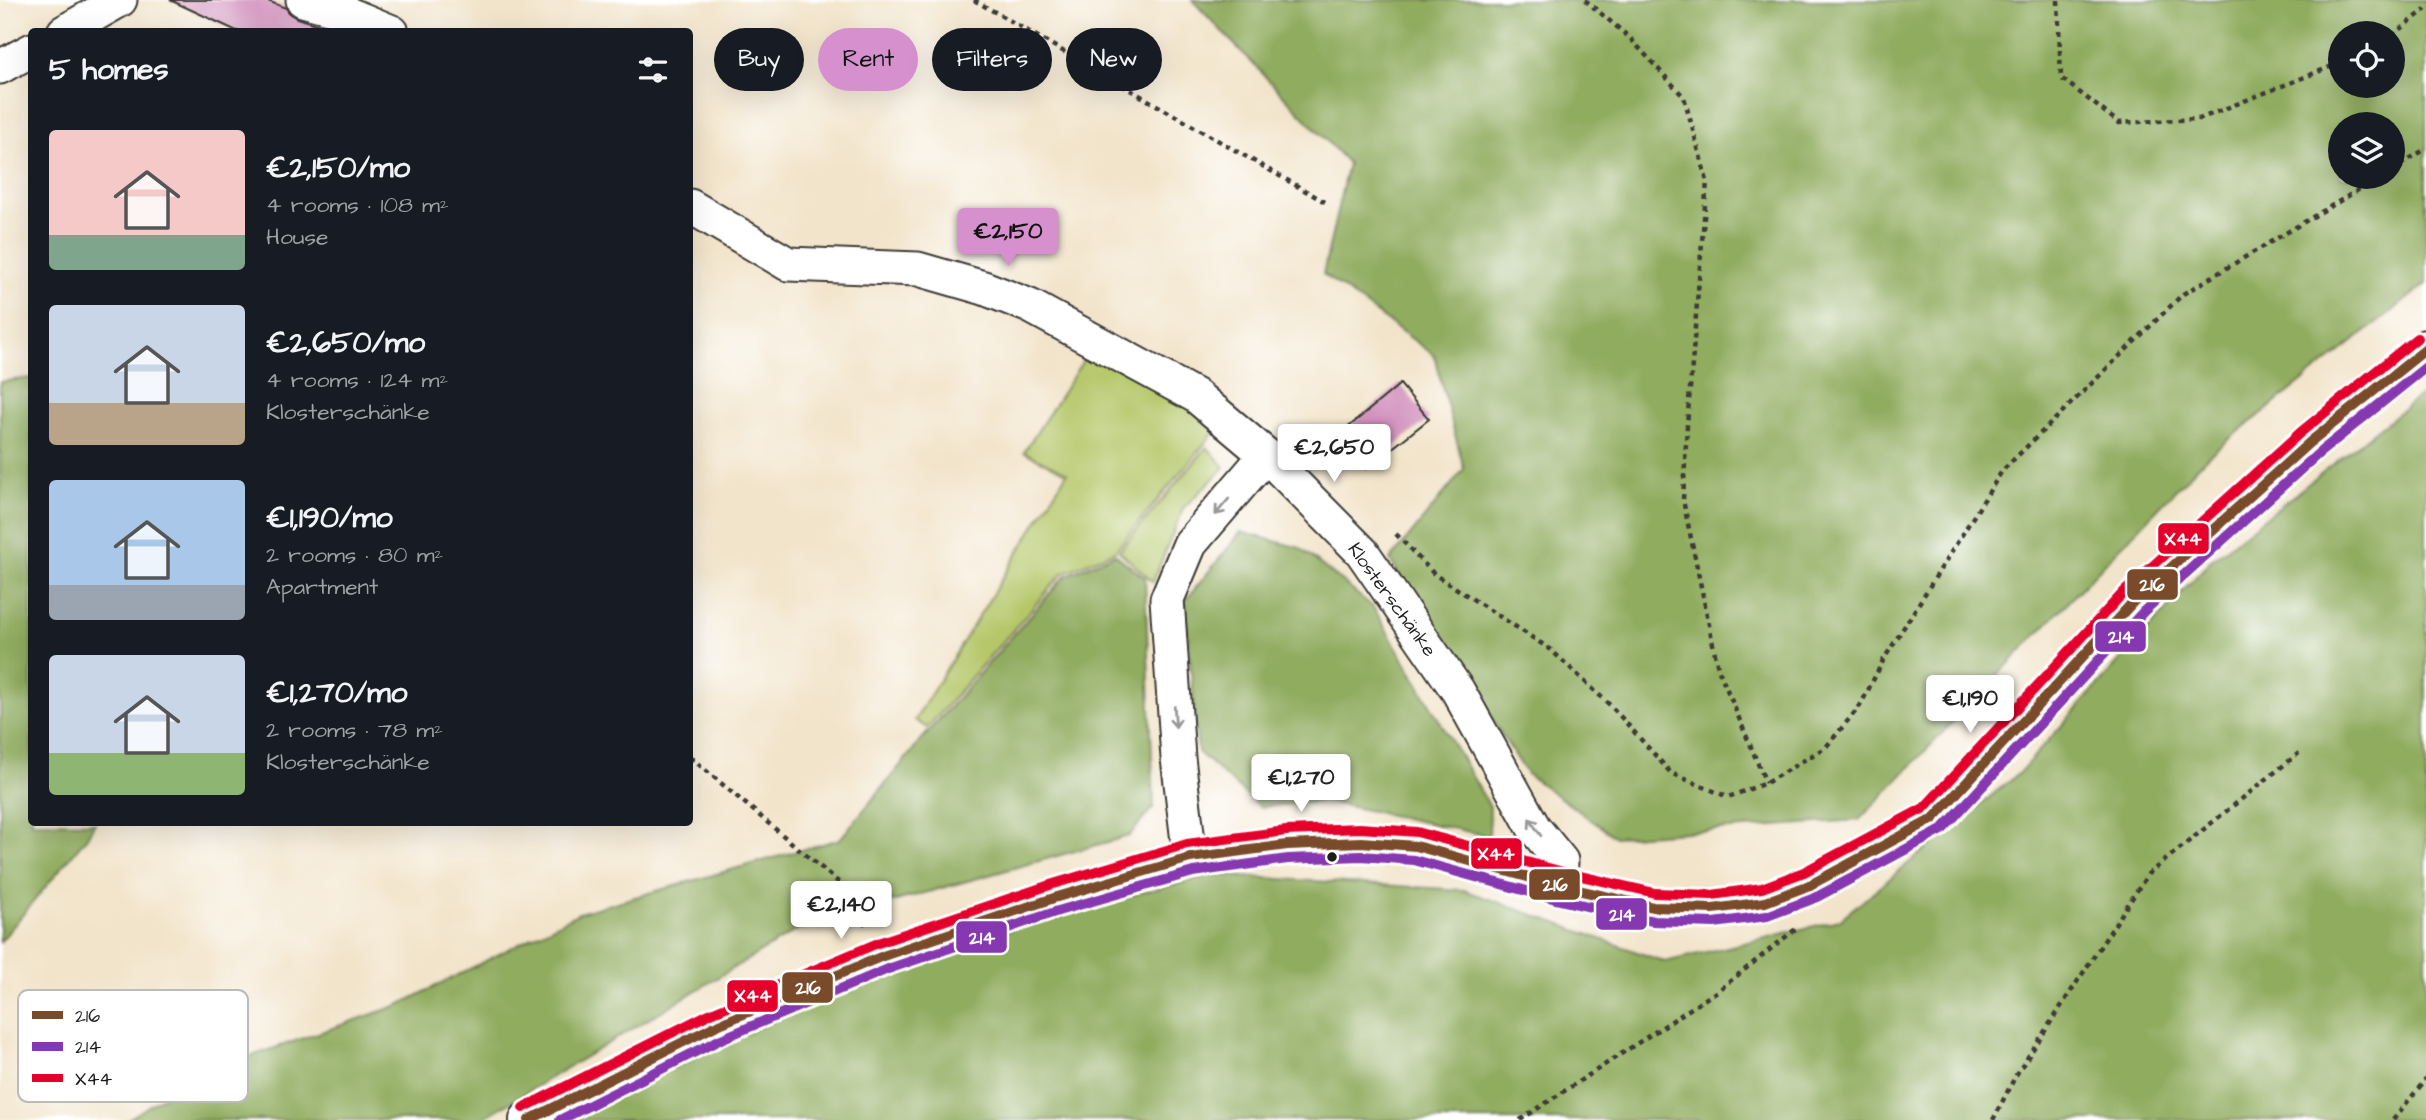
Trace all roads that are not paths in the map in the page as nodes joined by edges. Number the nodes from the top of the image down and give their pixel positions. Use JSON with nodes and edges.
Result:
{"nodes":[{"id":1,"x":120,"y":0,"type":"edge"},
{"id":2,"x":303,"y":0,"type":"edge"},
{"id":3,"x":71,"y":28,"type":"edge"},
{"id":4,"x":382,"y":28,"type":"edge"},
{"id":5,"x":28,"y":52,"type":"edge"},
{"id":6,"x":0,"y":67,"type":"edge"},
{"id":7,"x":693,"y":208,"type":"edge"},
{"id":8,"x":2426,"y":349,"type":"edge"},
{"id":9,"x":1266,"y":454,"type":"junction"},
{"id":10,"x":1190,"y":858,"type":"junction"},
{"id":11,"x":1560,"y":886,"type":"junction"},
{"id":12,"x":529,"y":1120,"type":"edge"}],
"edges":[{"from":1,"to":3,"type":"street"},
{"from":2,"to":4,"type":"street"},
{"from":5,"to":6,"type":"street"},
{"from":7,"to":9,"type":"street","name":"Klosterschänke"},
{"from":8,"to":11,"type":"main road"},
{"from":9,"to":10,"type":"street","one_way":true},
{"from":11,"to":9,"type":"street","name":"Klosterschänke","one_way":true},
{"from":10,"to":11,"type":"main road"},
{"from":10,"to":12,"type":"main road"}]}
